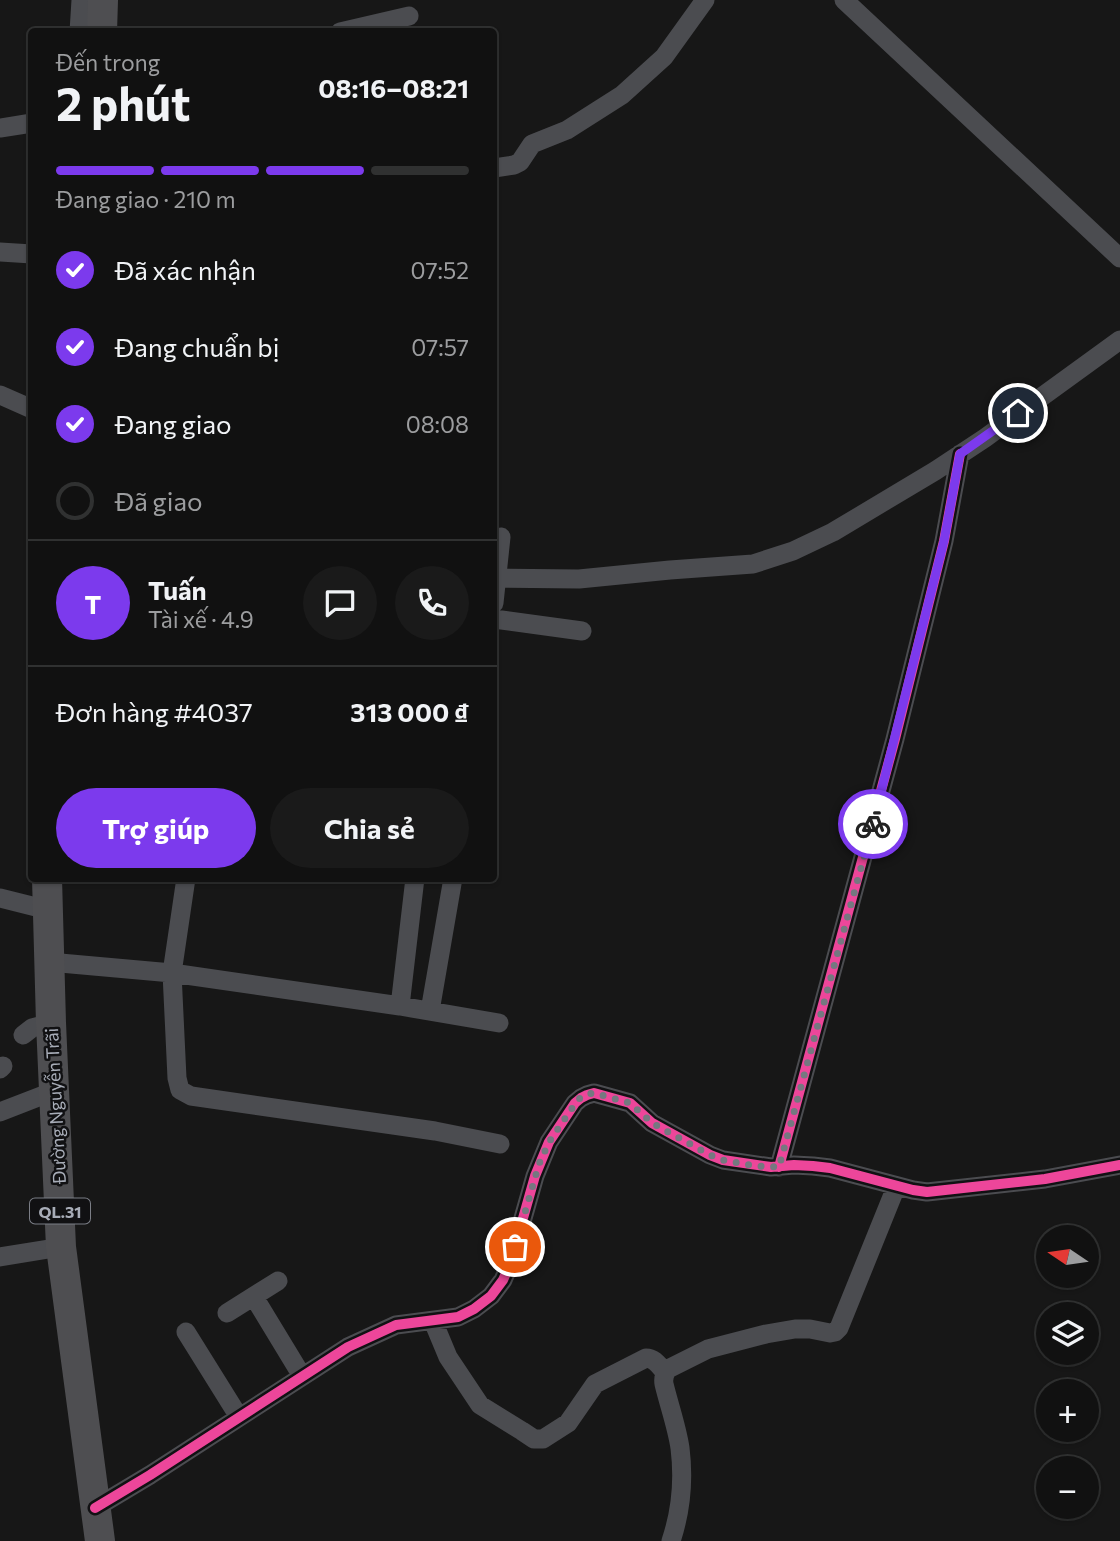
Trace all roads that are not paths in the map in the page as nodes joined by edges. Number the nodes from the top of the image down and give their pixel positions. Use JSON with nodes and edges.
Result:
{"nodes":[{"id":1,"x":81,"y":0,"type":"edge"},
{"id":2,"x":103,"y":0,"type":"edge"},
{"id":3,"x":705,"y":0,"type":"edge"},
{"id":4,"x":844,"y":0,"type":"edge"},
{"id":5,"x":410,"y":16,"type":"dead end"},
{"id":6,"x":79,"y":28,"type":"edge"},
{"id":7,"x":102,"y":28,"type":"edge"},
{"id":8,"x":358,"y":28,"type":"edge"},
{"id":9,"x":28,"y":124,"type":"edge"},
{"id":10,"x":0,"y":128,"type":"edge"},
{"id":11,"x":497,"y":168,"type":"edge"},
{"id":12,"x":0,"y":252,"type":"edge"},
{"id":13,"x":28,"y":254,"type":"edge"},
{"id":14,"x":1120,"y":258,"type":"edge"},
{"id":15,"x":1120,"y":340,"type":"edge"},
{"id":16,"x":0,"y":395,"type":"edge"},
{"id":17,"x":28,"y":407,"type":"edge"},
{"id":18,"x":960,"y":454,"type":"junction"},
{"id":19,"x":501,"y":537,"type":"dead end"},
{"id":20,"x":497,"y":564,"type":"edge"},
{"id":21,"x":497,"y":578,"type":"edge"},
{"id":22,"x":497,"y":619,"type":"edge"},
{"id":23,"x":582,"y":631,"type":"dead end"},
{"id":24,"x":47,"y":882,"type":"edge"},
{"id":25,"x":185,"y":882,"type":"edge"},
{"id":26,"x":415,"y":882,"type":"edge"},
{"id":27,"x":449,"y":882,"type":"edge"},
{"id":28,"x":0,"y":898,"type":"edge"},
{"id":29,"x":48,"y":910,"type":"junction"},
{"id":30,"x":49,"y":962,"type":"junction"},
{"id":31,"x":172,"y":973,"type":"junction"},
{"id":32,"x":400,"y":1006,"type":"junction"},
{"id":33,"x":430,"y":1011,"type":"junction"},
{"id":34,"x":51,"y":1023,"type":"junction"},
{"id":35,"x":499,"y":1023,"type":"dead end"},
{"id":36,"x":23,"y":1035,"type":"dead end"},
{"id":37,"x":54,"y":1091,"type":"junction"},
{"id":38,"x":0,"y":1112,"type":"edge"},
{"id":39,"x":500,"y":1144,"type":"dead end"},
{"id":40,"x":1120,"y":1165,"type":"edge"},
{"id":41,"x":779,"y":1167,"type":"junction"},
{"id":42,"x":896,"y":1187,"type":"junction"},
{"id":43,"x":61,"y":1247,"type":"junction"},
{"id":44,"x":0,"y":1258,"type":"edge"},
{"id":45,"x":278,"y":1281,"type":"dead end"},
{"id":46,"x":254,"y":1297,"type":"junction"},
{"id":47,"x":227,"y":1313,"type":"dead end"},
{"id":48,"x":433,"y":1321,"type":"junction"},
{"id":49,"x":186,"y":1332,"type":"dead end"},
{"id":50,"x":665,"y":1372,"type":"junction"},
{"id":51,"x":302,"y":1376,"type":"junction"},
{"id":52,"x":239,"y":1417,"type":"junction"},
{"id":53,"x":95,"y":1508,"type":"junction"},
{"id":54,"x":100,"y":1541,"type":"edge"},
{"id":55,"x":671,"y":1541,"type":"edge"}],
"edges":[{"from":1,"to":6,"type":"street"},
{"from":2,"to":7,"type":"highway"},
{"from":3,"to":11,"type":"street"},
{"from":4,"to":14,"type":"street"},
{"from":5,"to":8,"type":"street"},
{"from":9,"to":10,"type":"street"},
{"from":12,"to":13,"type":"street"},
{"from":15,"to":18,"type":"street"},
{"from":16,"to":17,"type":"street"},
{"from":18,"to":21,"type":"street"},
{"from":18,"to":41,"type":"street"},
{"from":19,"to":20,"type":"street"},
{"from":22,"to":23,"type":"street"},
{"from":24,"to":29,"type":"highway","name":"Đường Nguyễn Trãi","number":"QL.31"},
{"from":25,"to":31,"type":"street"},
{"from":26,"to":32,"type":"street"},
{"from":27,"to":33,"type":"street"},
{"from":28,"to":29,"type":"street"},
{"from":29,"to":30,"type":"highway","name":"Đường Nguyễn Trãi","number":"QL.31"},
{"from":30,"to":31,"type":"street"},
{"from":30,"to":34,"type":"highway","name":"Đường Nguyễn Trãi","number":"QL.31"},
{"from":31,"to":32,"type":"street"},
{"from":31,"to":39,"type":"street"},
{"from":32,"to":33,"type":"street"},
{"from":33,"to":35,"type":"street"},
{"from":34,"to":36,"type":"street"},
{"from":34,"to":37,"type":"highway","name":"Đường Nguyễn Trãi","number":"QL.31"},
{"from":37,"to":38,"type":"street"},
{"from":37,"to":43,"type":"highway","name":"Đường Nguyễn Trãi","number":"QL.31"},
{"from":40,"to":42,"type":"street"},
{"from":41,"to":42,"type":"street"},
{"from":41,"to":48,"type":"street"},
{"from":42,"to":50,"type":"street"},
{"from":43,"to":44,"type":"street"},
{"from":43,"to":53,"type":"highway","name":"Đường Nguyễn Trãi","number":"QL.31"},
{"from":45,"to":46,"type":"street"},
{"from":46,"to":47,"type":"street"},
{"from":46,"to":51,"type":"street"},
{"from":48,"to":50,"type":"street"},
{"from":48,"to":51,"type":"street"},
{"from":49,"to":52,"type":"street"},
{"from":50,"to":55,"type":"street"},
{"from":51,"to":52,"type":"street"},
{"from":52,"to":53,"type":"street"},
{"from":53,"to":54,"type":"highway","name":"Đường Nguyễn Trãi","number":"QL.31"}]}
